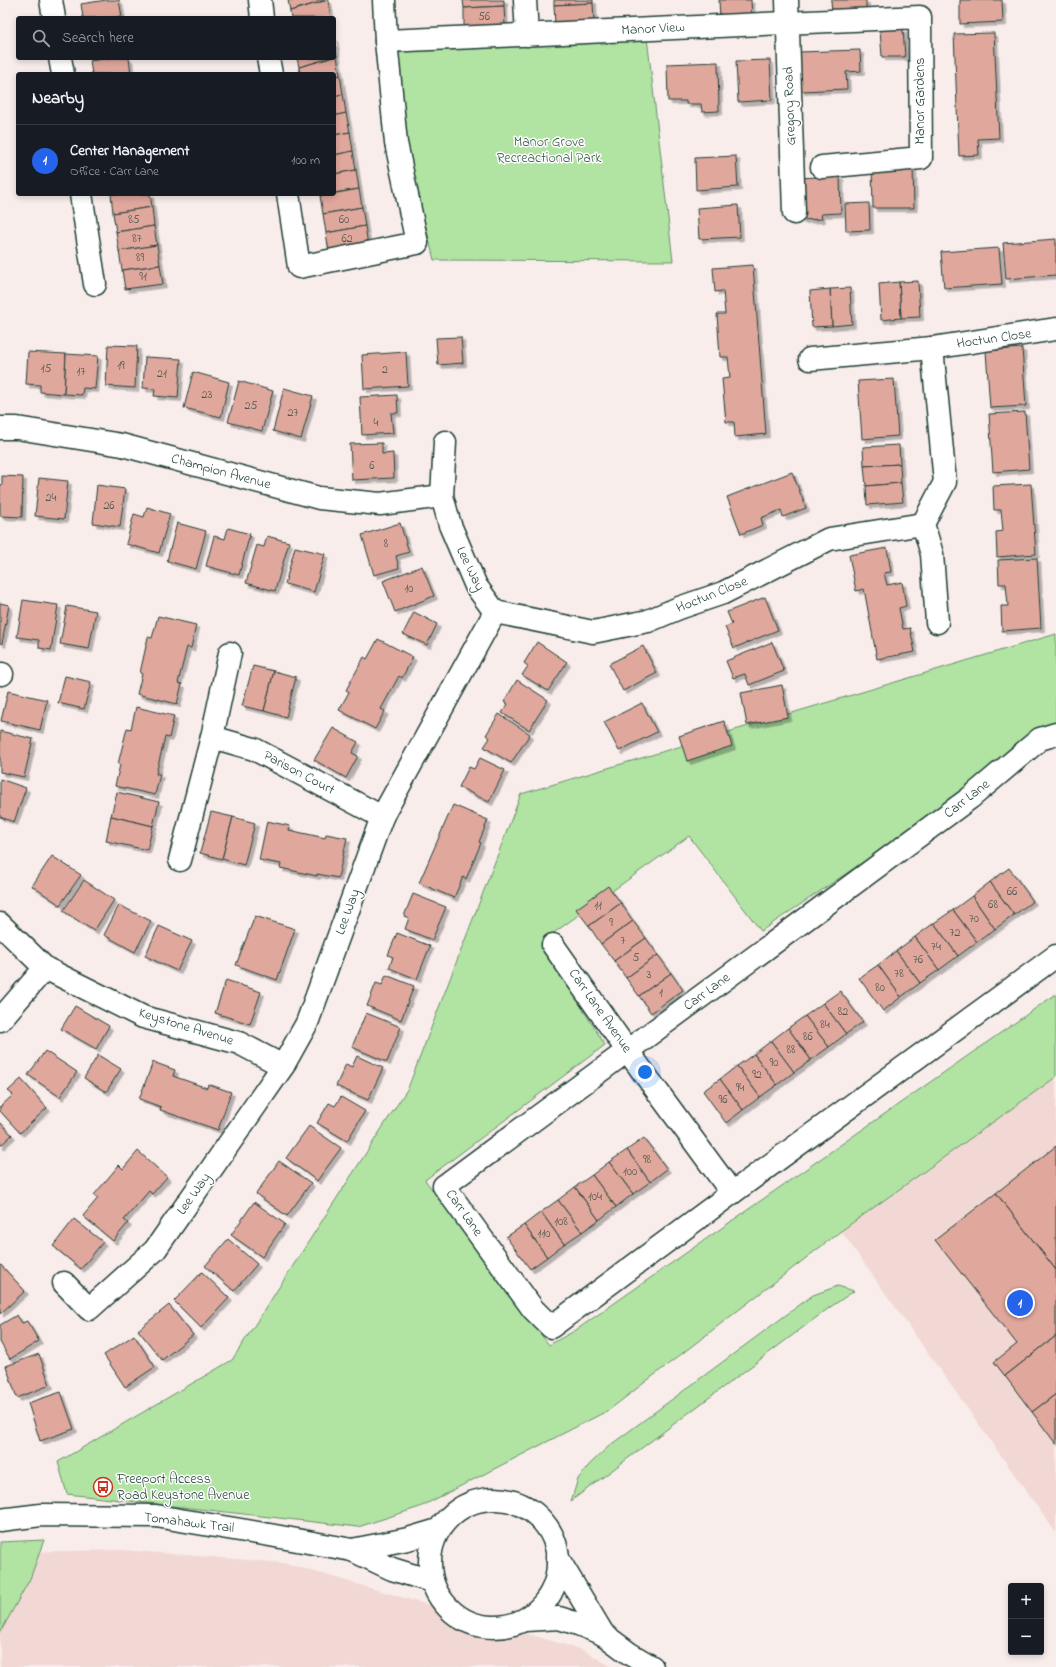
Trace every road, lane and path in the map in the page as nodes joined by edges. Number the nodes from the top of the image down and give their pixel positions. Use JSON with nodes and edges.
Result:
{"nodes":[{"id":1,"x":51,"y":0,"type":"edge"},
{"id":2,"x":260,"y":0,"type":"edge"},
{"id":3,"x":384,"y":0,"type":"edge"},
{"id":4,"x":526,"y":0,"type":"edge"},
{"id":5,"x":787,"y":0,"type":"edge"},
{"id":6,"x":54,"y":16,"type":"edge"},
{"id":7,"x":262,"y":16,"type":"edge"},
{"id":8,"x":920,"y":17,"type":"joint"},
{"id":9,"x":788,"y":23,"type":"junction"},
{"id":10,"x":527,"y":35,"type":"junction"},
{"id":11,"x":386,"y":41,"type":"junction"},
{"id":12,"x":60,"y":60,"type":"edge"},
{"id":13,"x":268,"y":60,"type":"edge"},
{"id":14,"x":63,"y":72,"type":"edge"},
{"id":15,"x":271,"y":72,"type":"edge"},
{"id":16,"x":822,"y":167,"type":"dead end"},
{"id":17,"x":81,"y":196,"type":"edge"},
{"id":18,"x":288,"y":196,"type":"edge"},
{"id":19,"x":794,"y":213,"type":"dead end"},
{"id":20,"x":95,"y":284,"type":"dead end"},
{"id":21,"x":1056,"y":330,"type":"edge"},
{"id":22,"x":932,"y":348,"type":"junction"},
{"id":23,"x":810,"y":359,"type":"dead end"},
{"id":24,"x":0,"y":428,"type":"edge"},
{"id":25,"x":445,"y":442,"type":"dead end"},
{"id":26,"x":442,"y":496,"type":"junction"},
{"id":27,"x":923,"y":524,"type":"junction"},
{"id":28,"x":495,"y":612,"type":"junction"},
{"id":29,"x":938,"y":622,"type":"dead end"},
{"id":30,"x":230,"y":653,"type":"dead end"},
{"id":31,"x":1056,"y":734,"type":"edge"},
{"id":32,"x":212,"y":737,"type":"junction"},
{"id":33,"x":382,"y":817,"type":"junction"},
{"id":34,"x":180,"y":860,"type":"dead end"},
{"id":35,"x":0,"y":924,"type":"edge"},
{"id":36,"x":553,"y":946,"type":"dead end"},
{"id":37,"x":1056,"y":956,"type":"edge"},
{"id":38,"x":45,"y":968,"type":"junction"},
{"id":39,"x":0,"y":1020,"type":"edge"},
{"id":40,"x":627,"y":1050,"type":"junction"},
{"id":41,"x":283,"y":1066,"type":"junction"},
{"id":42,"x":732,"y":1192,"type":"junction"},
{"id":43,"x":64,"y":1283,"type":"dead end"},
{"id":44,"x":0,"y":1520,"type":"edge"},
{"id":45,"x":438,"y":1530,"type":"junction"},
{"id":46,"x":352,"y":1550,"type":"junction"},
{"id":47,"x":557,"y":1557,"type":"junction"},
{"id":48,"x":431,"y":1581,"type":"junction"},
{"id":49,"x":524,"y":1620,"type":"junction"},
{"id":50,"x":602,"y":1634,"type":"junction"},
{"id":51,"x":652,"y":1667,"type":"edge"}],
"edges":[{"from":1,"to":6,"type":"street"},
{"from":2,"to":7,"type":"street"},
{"from":3,"to":11,"type":"street"},
{"from":4,"to":10,"type":"street"},
{"from":5,"to":9,"type":"street","name":"Gregory Road"},
{"from":8,"to":9,"type":"street","name":"Manor View"},
{"from":8,"to":16,"type":"street","name":"Manor Gardens"},
{"from":9,"to":10,"type":"street","name":"Manor View"},
{"from":9,"to":19,"type":"street","name":"Gregory Road"},
{"from":10,"to":11,"type":"street","name":"Manor View"},
{"from":11,"to":18,"type":"street"},
{"from":12,"to":14,"type":"street"},
{"from":13,"to":15,"type":"street"},
{"from":17,"to":20,"type":"street"},
{"from":21,"to":22,"type":"street","name":"Hoctun Close"},
{"from":22,"to":23,"type":"street","name":"Hoctun Close"},
{"from":22,"to":27,"type":"street"},
{"from":24,"to":26,"type":"street","name":"Champion Avenue"},
{"from":25,"to":26,"type":"street","name":"Lee Way"},
{"from":26,"to":28,"type":"street","name":"Lee Way"},
{"from":27,"to":28,"type":"street","name":"Hoctun Close"},
{"from":27,"to":29,"type":"street"},
{"from":28,"to":33,"type":"street","name":"Lee Way"},
{"from":30,"to":32,"type":"street"},
{"from":31,"to":40,"type":"street","name":"Carr Lane"},
{"from":32,"to":33,"type":"street","name":"Parison Court"},
{"from":32,"to":34,"type":"street"},
{"from":33,"to":41,"type":"street","name":"Lee Way"},
{"from":35,"to":38,"type":"street","name":"Keystone Avenue"},
{"from":36,"to":40,"type":"street","name":"Carr Lane Avenue"},
{"from":37,"to":42,"type":"street","name":"Carr Lane"},
{"from":38,"to":39,"type":"street"},
{"from":38,"to":41,"type":"street","name":"Keystone Avenue"},
{"from":40,"to":42,"type":"street","name":"Carr Lane Avenue"},
{"from":40,"to":42,"type":"street","name":"Carr Lane"},
{"from":41,"to":43,"type":"street","name":"Lee Way"},
{"from":44,"to":46,"type":"street","name":"Tomahawk Trail"},
{"from":45,"to":46,"type":"street","name":"Tomahawk Trail"},
{"from":45,"to":47,"type":"street"},
{"from":45,"to":48,"type":"street"},
{"from":46,"to":48,"type":"street","name":"Tomahawk Trail"},
{"from":47,"to":49,"type":"street"},
{"from":47,"to":50,"type":"street"},
{"from":48,"to":49,"type":"street"},
{"from":49,"to":50,"type":"street"},
{"from":50,"to":51,"type":"street"}]}
